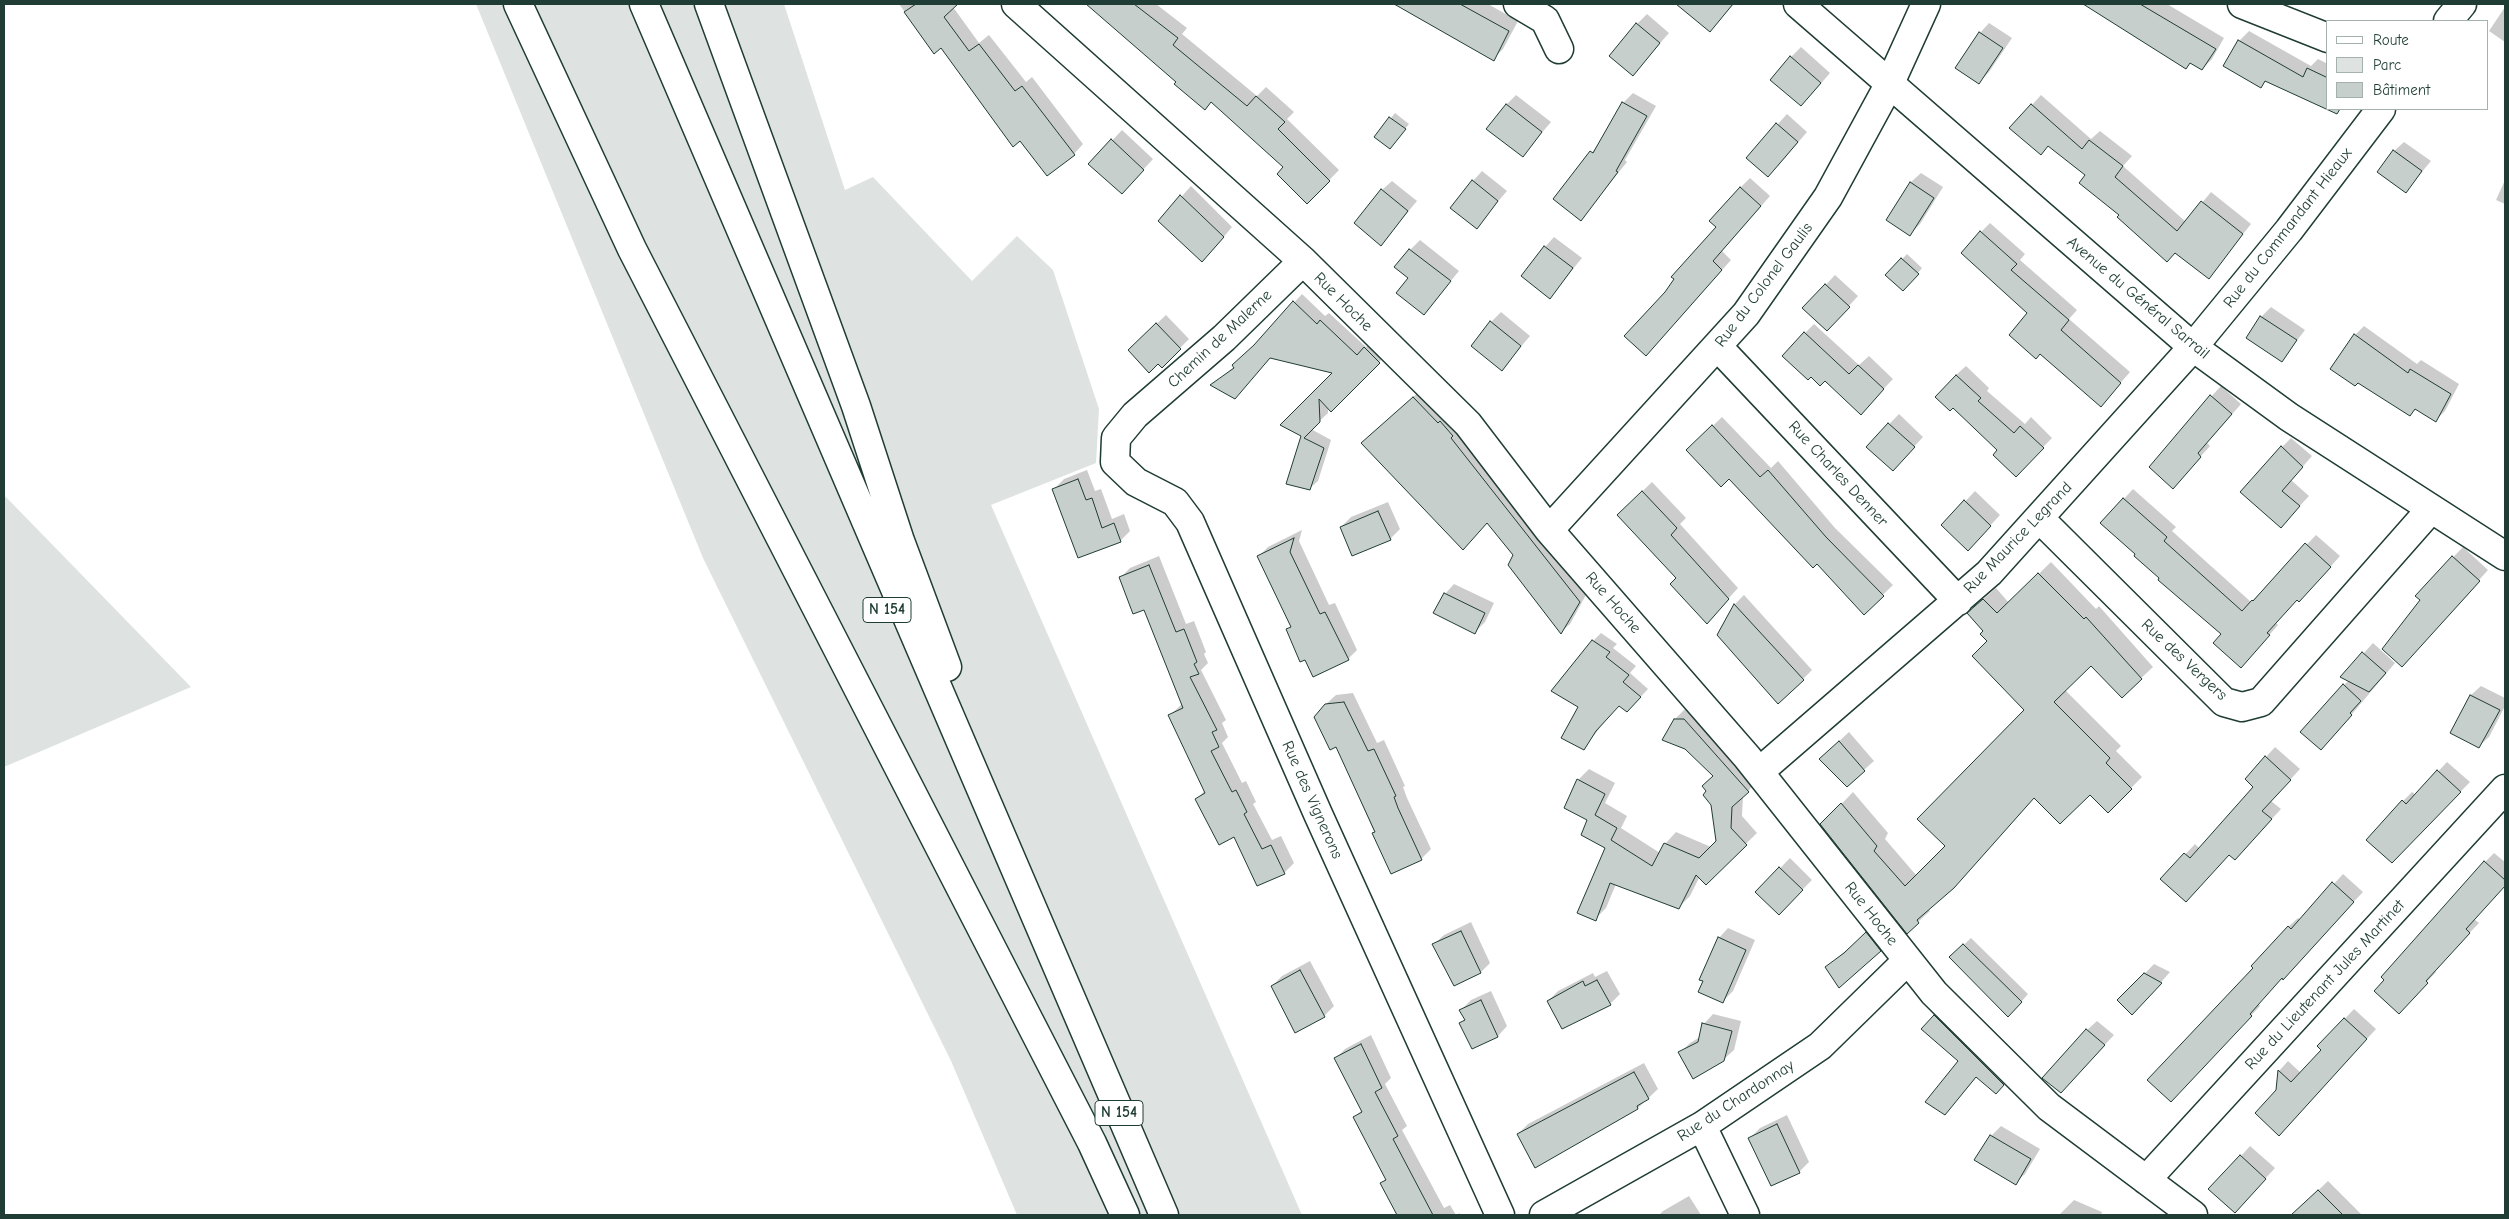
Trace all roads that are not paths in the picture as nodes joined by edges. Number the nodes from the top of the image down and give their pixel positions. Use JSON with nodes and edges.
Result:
{"nodes":[{"id":1,"x":518,"y":4,"type":"edge"},
{"id":2,"x":628,"y":4,"type":"edge"},
{"id":3,"x":644,"y":4,"type":"edge"},
{"id":4,"x":709,"y":4,"type":"edge"},
{"id":5,"x":1016,"y":4,"type":"edge"},
{"id":6,"x":1518,"y":4,"type":"edge"},
{"id":7,"x":1798,"y":4,"type":"edge"},
{"id":8,"x":1926,"y":4,"type":"edge"},
{"id":9,"x":2242,"y":4,"type":"edge"},
{"id":10,"x":2462,"y":4,"type":"edge"},
{"id":11,"x":2449,"y":20,"type":"edge"},
{"id":12,"x":2326,"y":37,"type":"edge"},
{"id":13,"x":1558,"y":50,"type":"dead end"},
{"id":14,"x":1890,"y":83,"type":"junction"},
{"id":15,"x":2380,"y":110,"type":"edge"},
{"id":16,"x":1302,"y":262,"type":"junction"},
{"id":17,"x":1718,"y":347,"type":"junction"},
{"id":18,"x":2193,"y":347,"type":"junction"},
{"id":19,"x":1135,"y":416,"type":"joint"},
{"id":20,"x":2431,"y":509,"type":"junction"},
{"id":21,"x":2039,"y":518,"type":"junction"},
{"id":22,"x":1549,"y":530,"type":"junction"},
{"id":23,"x":2505,"y":556,"type":"edge"},
{"id":24,"x":1958,"y":601,"type":"junction"},
{"id":25,"x":1759,"y":772,"type":"junction"},
{"id":26,"x":980,"y":789,"type":"junction"},
{"id":27,"x":2505,"y":789,"type":"edge"},
{"id":28,"x":1908,"y":960,"type":"junction"},
{"id":29,"x":1702,"y":1126,"type":"junction"},
{"id":30,"x":2146,"y":1180,"type":"junction"},
{"id":31,"x":1125,"y":1215,"type":"edge"},
{"id":32,"x":1148,"y":1215,"type":"edge"},
{"id":33,"x":1164,"y":1215,"type":"edge"},
{"id":34,"x":1500,"y":1215,"type":"edge"},
{"id":35,"x":1544,"y":1215,"type":"edge"},
{"id":36,"x":1745,"y":1215,"type":"edge"},
{"id":37,"x":2193,"y":1215,"type":"edge"}],
"edges":[{"from":1,"to":31,"type":"street"},
{"from":2,"to":32,"type":"street","number":"N 154"},
{"from":3,"to":26,"type":"street","number":"N 154"},
{"from":4,"to":26,"type":"street"},
{"from":5,"to":16,"type":"street","name":"Rue Hoche"},
{"from":6,"to":13,"type":"street"},
{"from":7,"to":14,"type":"street","name":"Avenue du Général Sarrail"},
{"from":8,"to":14,"type":"street","name":"Rue du Colonel Gaulis"},
{"from":9,"to":12,"type":"street"},
{"from":10,"to":11,"type":"street"},
{"from":14,"to":17,"type":"street","name":"Rue du Colonel Gaulis"},
{"from":14,"to":18,"type":"street","name":"Avenue du Général Sarrail"},
{"from":15,"to":18,"type":"street","name":"Rue du Commandant Hieaux"},
{"from":16,"to":19,"type":"street","name":"Chemin de Malerne"},
{"from":16,"to":22,"type":"street","name":"Rue Hoche"},
{"from":17,"to":22,"type":"street","name":"Rue du Colonel Gaulis"},
{"from":17,"to":24,"type":"street","name":"Rue Charles Denner"},
{"from":18,"to":20,"type":"street","name":"Avenue du Général Sarrail"},
{"from":18,"to":21,"type":"street","name":"Rue Maurice Legrand"},
{"from":19,"to":34,"type":"street","name":"Rue des Vignerons"},
{"from":20,"to":21,"type":"street","name":"Rue des Vergers"},
{"from":20,"to":23,"type":"street","name":"Avenue du Général Sarrail"},
{"from":21,"to":24,"type":"street","name":"Rue Maurice Legrand"},
{"from":22,"to":25,"type":"street","name":"Rue Hoche"},
{"from":24,"to":25,"type":"street","name":"Rue Maurice Legrand"},
{"from":25,"to":28,"type":"street","name":"Rue Hoche"},
{"from":26,"to":33,"type":"street","number":"N 154"},
{"from":27,"to":30,"type":"street","name":"Rue du Lieutenant Jules Martinet"},
{"from":28,"to":29,"type":"street","name":"Rue du Chardonnay"},
{"from":28,"to":30,"type":"street","name":"Rue Hoche"},
{"from":29,"to":35,"type":"street","name":"Rue du Chardonnay"},
{"from":29,"to":36,"type":"street"},
{"from":30,"to":37,"type":"street","name":"Rue Hoche"}]}
